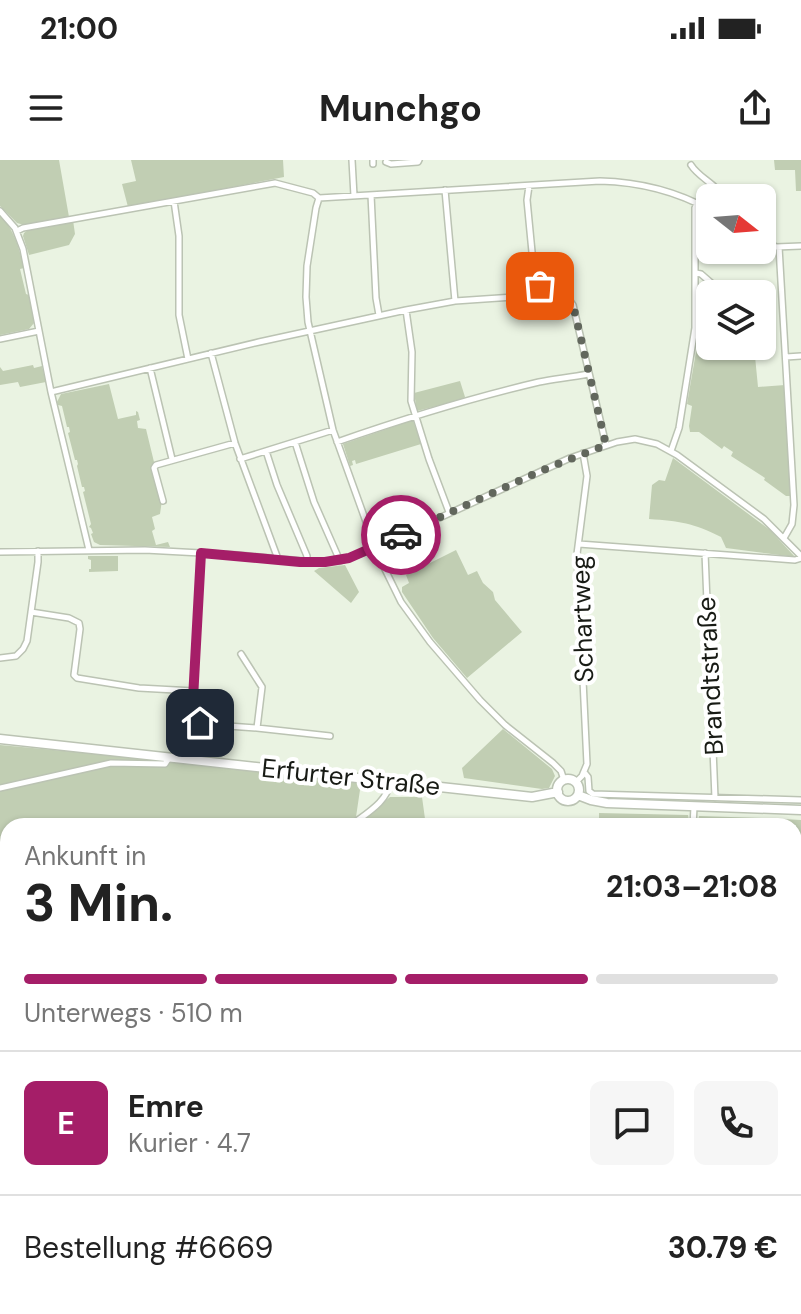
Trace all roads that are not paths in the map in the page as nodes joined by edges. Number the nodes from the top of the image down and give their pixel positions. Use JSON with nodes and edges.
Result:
{"nodes":[{"id":1,"x":352,"y":160,"type":"edge"},
{"id":2,"x":419,"y":160,"type":"edge"},
{"id":3,"x":386,"y":162,"type":"edge"},
{"id":4,"x":691,"y":165,"type":"dead end"},
{"id":5,"x":711,"y":184,"type":"edge"},
{"id":6,"x":529,"y":185,"type":"junction"},
{"id":7,"x":445,"y":190,"type":"junction"},
{"id":8,"x":371,"y":195,"type":"junction"},
{"id":9,"x":354,"y":196,"type":"junction"},
{"id":10,"x":319,"y":198,"type":"junction"},
{"id":11,"x":174,"y":201,"type":"junction"},
{"id":12,"x":696,"y":203,"type":"edge"},
{"id":13,"x":696,"y":204,"type":"edge"},
{"id":14,"x":0,"y":211,"type":"edge"},
{"id":15,"x":17,"y":231,"type":"junction"},
{"id":16,"x":801,"y":246,"type":"edge"},
{"id":17,"x":779,"y":247,"type":"joint"},
{"id":18,"x":696,"y":273,"type":"junction"},
{"id":19,"x":708,"y":280,"type":"edge"},
{"id":20,"x":542,"y":295,"type":"junction"},
{"id":21,"x":455,"y":301,"type":"junction"},
{"id":22,"x":406,"y":310,"type":"junction"},
{"id":23,"x":379,"y":315,"type":"junction"},
{"id":24,"x":310,"y":330,"type":"junction"},
{"id":25,"x":39,"y":331,"type":"junction"},
{"id":26,"x":0,"y":339,"type":"edge"},
{"id":27,"x":211,"y":353,"type":"junction"},
{"id":28,"x":801,"y":356,"type":"edge"},
{"id":29,"x":786,"y":357,"type":"junction"},
{"id":30,"x":188,"y":359,"type":"junction"},
{"id":31,"x":150,"y":368,"type":"junction"},
{"id":32,"x":588,"y":374,"type":"junction"},
{"id":33,"x":51,"y":392,"type":"junction"},
{"id":34,"x":416,"y":415,"type":"junction"},
{"id":35,"x":333,"y":430,"type":"junction"},
{"id":36,"x":295,"y":442,"type":"junction"},
{"id":37,"x":337,"y":442,"type":"junction"},
{"id":38,"x":235,"y":443,"type":"junction"},
{"id":39,"x":606,"y":445,"type":"junction"},
{"id":40,"x":266,"y":451,"type":"junction"},
{"id":41,"x":671,"y":451,"type":"junction"},
{"id":42,"x":583,"y":453,"type":"junction"},
{"id":43,"x":172,"y":459,"type":"junction"},
{"id":44,"x":240,"y":459,"type":"junction"},
{"id":45,"x":163,"y":501,"type":"dead end"},
{"id":46,"x":798,"y":506,"type":"edge"},
{"id":47,"x":449,"y":512,"type":"junction"},
{"id":48,"x":784,"y":538,"type":"junction"},
{"id":49,"x":579,"y":544,"type":"junction"},
{"id":50,"x":375,"y":547,"type":"junction"},
{"id":51,"x":89,"y":550,"type":"junction"},
{"id":52,"x":38,"y":551,"type":"junction"},
{"id":53,"x":0,"y":552,"type":"edge"},
{"id":54,"x":201,"y":553,"type":"junction"},
{"id":55,"x":705,"y":553,"type":"junction"},
{"id":56,"x":801,"y":557,"type":"edge"},
{"id":57,"x":278,"y":559,"type":"junction"},
{"id":58,"x":340,"y":561,"type":"junction"},
{"id":59,"x":306,"y":562,"type":"junction"},
{"id":60,"x":31,"y":612,"type":"junction"},
{"id":61,"x":241,"y":654,"type":"dead end"},
{"id":62,"x":0,"y":658,"type":"edge"},
{"id":63,"x":194,"y":691,"type":"junction"},
{"id":64,"x":192,"y":717,"type":"junction"},
{"id":65,"x":200,"y":724,"type":"junction"},
{"id":66,"x":257,"y":728,"type":"junction"},
{"id":67,"x":330,"y":736,"type":"dead end"},
{"id":68,"x":0,"y":739,"type":"edge"},
{"id":69,"x":169,"y":757,"type":"junction"},
{"id":70,"x":584,"y":772,"type":"junction"},
{"id":71,"x":564,"y":780,"type":"junction"},
{"id":72,"x":390,"y":782,"type":"junction"},
{"id":73,"x":576,"y":782,"type":"junction"},
{"id":74,"x":0,"y":788,"type":"edge"},
{"id":75,"x":558,"y":792,"type":"junction"},
{"id":76,"x":578,"y":795,"type":"junction"},
{"id":77,"x":715,"y":798,"type":"junction"},
{"id":78,"x":776,"y":799,"type":"junction"},
{"id":79,"x":801,"y":800,"type":"edge"},
{"id":80,"x":694,"y":806,"type":"junction"},
{"id":81,"x":776,"y":809,"type":"junction"},
{"id":82,"x":801,"y":810,"type":"edge"},
{"id":83,"x":360,"y":818,"type":"edge"},
{"id":84,"x":693,"y":818,"type":"edge"}],
"edges":[{"from":1,"to":9,"type":"street"},
{"from":2,"to":3,"type":"street"},
{"from":4,"to":5,"type":"street"},
{"from":6,"to":7,"type":"street"},
{"from":6,"to":12,"type":"street"},
{"from":6,"to":20,"type":"street"},
{"from":7,"to":8,"type":"street"},
{"from":7,"to":21,"type":"street"},
{"from":8,"to":9,"type":"street"},
{"from":8,"to":23,"type":"street"},
{"from":9,"to":10,"type":"street"},
{"from":10,"to":11,"type":"street"},
{"from":10,"to":24,"type":"street"},
{"from":11,"to":15,"type":"street"},
{"from":11,"to":30,"type":"street"},
{"from":13,"to":18,"type":"street"},
{"from":14,"to":15,"type":"street"},
{"from":15,"to":25,"type":"street"},
{"from":16,"to":17,"type":"street"},
{"from":17,"to":29,"type":"street"},
{"from":18,"to":19,"type":"street"},
{"from":18,"to":41,"type":"street"},
{"from":20,"to":21,"type":"street"},
{"from":20,"to":32,"type":"street"},
{"from":21,"to":22,"type":"street"},
{"from":22,"to":23,"type":"street"},
{"from":22,"to":34,"type":"street"},
{"from":23,"to":24,"type":"street"},
{"from":24,"to":27,"type":"street"},
{"from":24,"to":35,"type":"street"},
{"from":25,"to":26,"type":"street"},
{"from":25,"to":33,"type":"street"},
{"from":27,"to":30,"type":"street"},
{"from":27,"to":38,"type":"street"},
{"from":28,"to":29,"type":"street"},
{"from":29,"to":46,"type":"street"},
{"from":30,"to":31,"type":"street"},
{"from":31,"to":33,"type":"street"},
{"from":31,"to":43,"type":"street"},
{"from":32,"to":34,"type":"street"},
{"from":32,"to":39,"type":"street"},
{"from":33,"to":51,"type":"street"},
{"from":34,"to":37,"type":"street"},
{"from":34,"to":47,"type":"street"},
{"from":35,"to":36,"type":"street"},
{"from":35,"to":37,"type":"street"},
{"from":36,"to":40,"type":"street"},
{"from":36,"to":58,"type":"street"},
{"from":37,"to":50,"type":"street"},
{"from":38,"to":43,"type":"street"},
{"from":38,"to":44,"type":"street"},
{"from":39,"to":41,"type":"street"},
{"from":39,"to":42,"type":"street"},
{"from":40,"to":44,"type":"street"},
{"from":40,"to":59,"type":"street"},
{"from":41,"to":48,"type":"street"},
{"from":42,"to":47,"type":"street"},
{"from":42,"to":49,"type":"street","name":"Schartweg"},
{"from":43,"to":45,"type":"street"},
{"from":44,"to":57,"type":"street"},
{"from":46,"to":48,"type":"street"},
{"from":47,"to":50,"type":"street"},
{"from":48,"to":56,"type":"street"},
{"from":49,"to":55,"type":"street"},
{"from":49,"to":70,"type":"street","name":"Schartweg"},
{"from":50,"to":58,"type":"street"},
{"from":50,"to":71,"type":"street"},
{"from":51,"to":52,"type":"street"},
{"from":51,"to":54,"type":"street"},
{"from":52,"to":53,"type":"street"},
{"from":52,"to":60,"type":"street"},
{"from":54,"to":57,"type":"street"},
{"from":54,"to":63,"type":"street"},
{"from":55,"to":56,"type":"street"},
{"from":55,"to":77,"type":"street","name":"Brandtstraße"},
{"from":57,"to":59,"type":"street"},
{"from":58,"to":59,"type":"street"},
{"from":60,"to":62,"type":"street"},
{"from":60,"to":63,"type":"street"},
{"from":61,"to":66,"type":"street"},
{"from":63,"to":64,"type":"street"},
{"from":64,"to":65,"type":"street"},
{"from":64,"to":65,"type":"street"},
{"from":65,"to":66,"type":"street"},
{"from":66,"to":67,"type":"street"},
{"from":68,"to":69,"type":"main road","name":"Erfurter Straße"},
{"from":69,"to":72,"type":"main road","name":"Erfurter Straße"},
{"from":69,"to":74,"type":"street"},
{"from":70,"to":73,"type":"street"},
{"from":70,"to":77,"type":"street"},
{"from":71,"to":73,"type":"main road"},
{"from":71,"to":75,"type":"main road"},
{"from":72,"to":75,"type":"main road","name":"Erfurter Straße"},
{"from":72,"to":83,"type":"street"},
{"from":73,"to":76,"type":"main road"},
{"from":75,"to":76,"type":"main road"},
{"from":76,"to":80,"type":"main road"},
{"from":77,"to":78,"type":"street"},
{"from":78,"to":79,"type":"street"},
{"from":78,"to":81,"type":"street"},
{"from":80,"to":81,"type":"main road"},
{"from":80,"to":84,"type":"street"},
{"from":81,"to":82,"type":"main road"}]}
